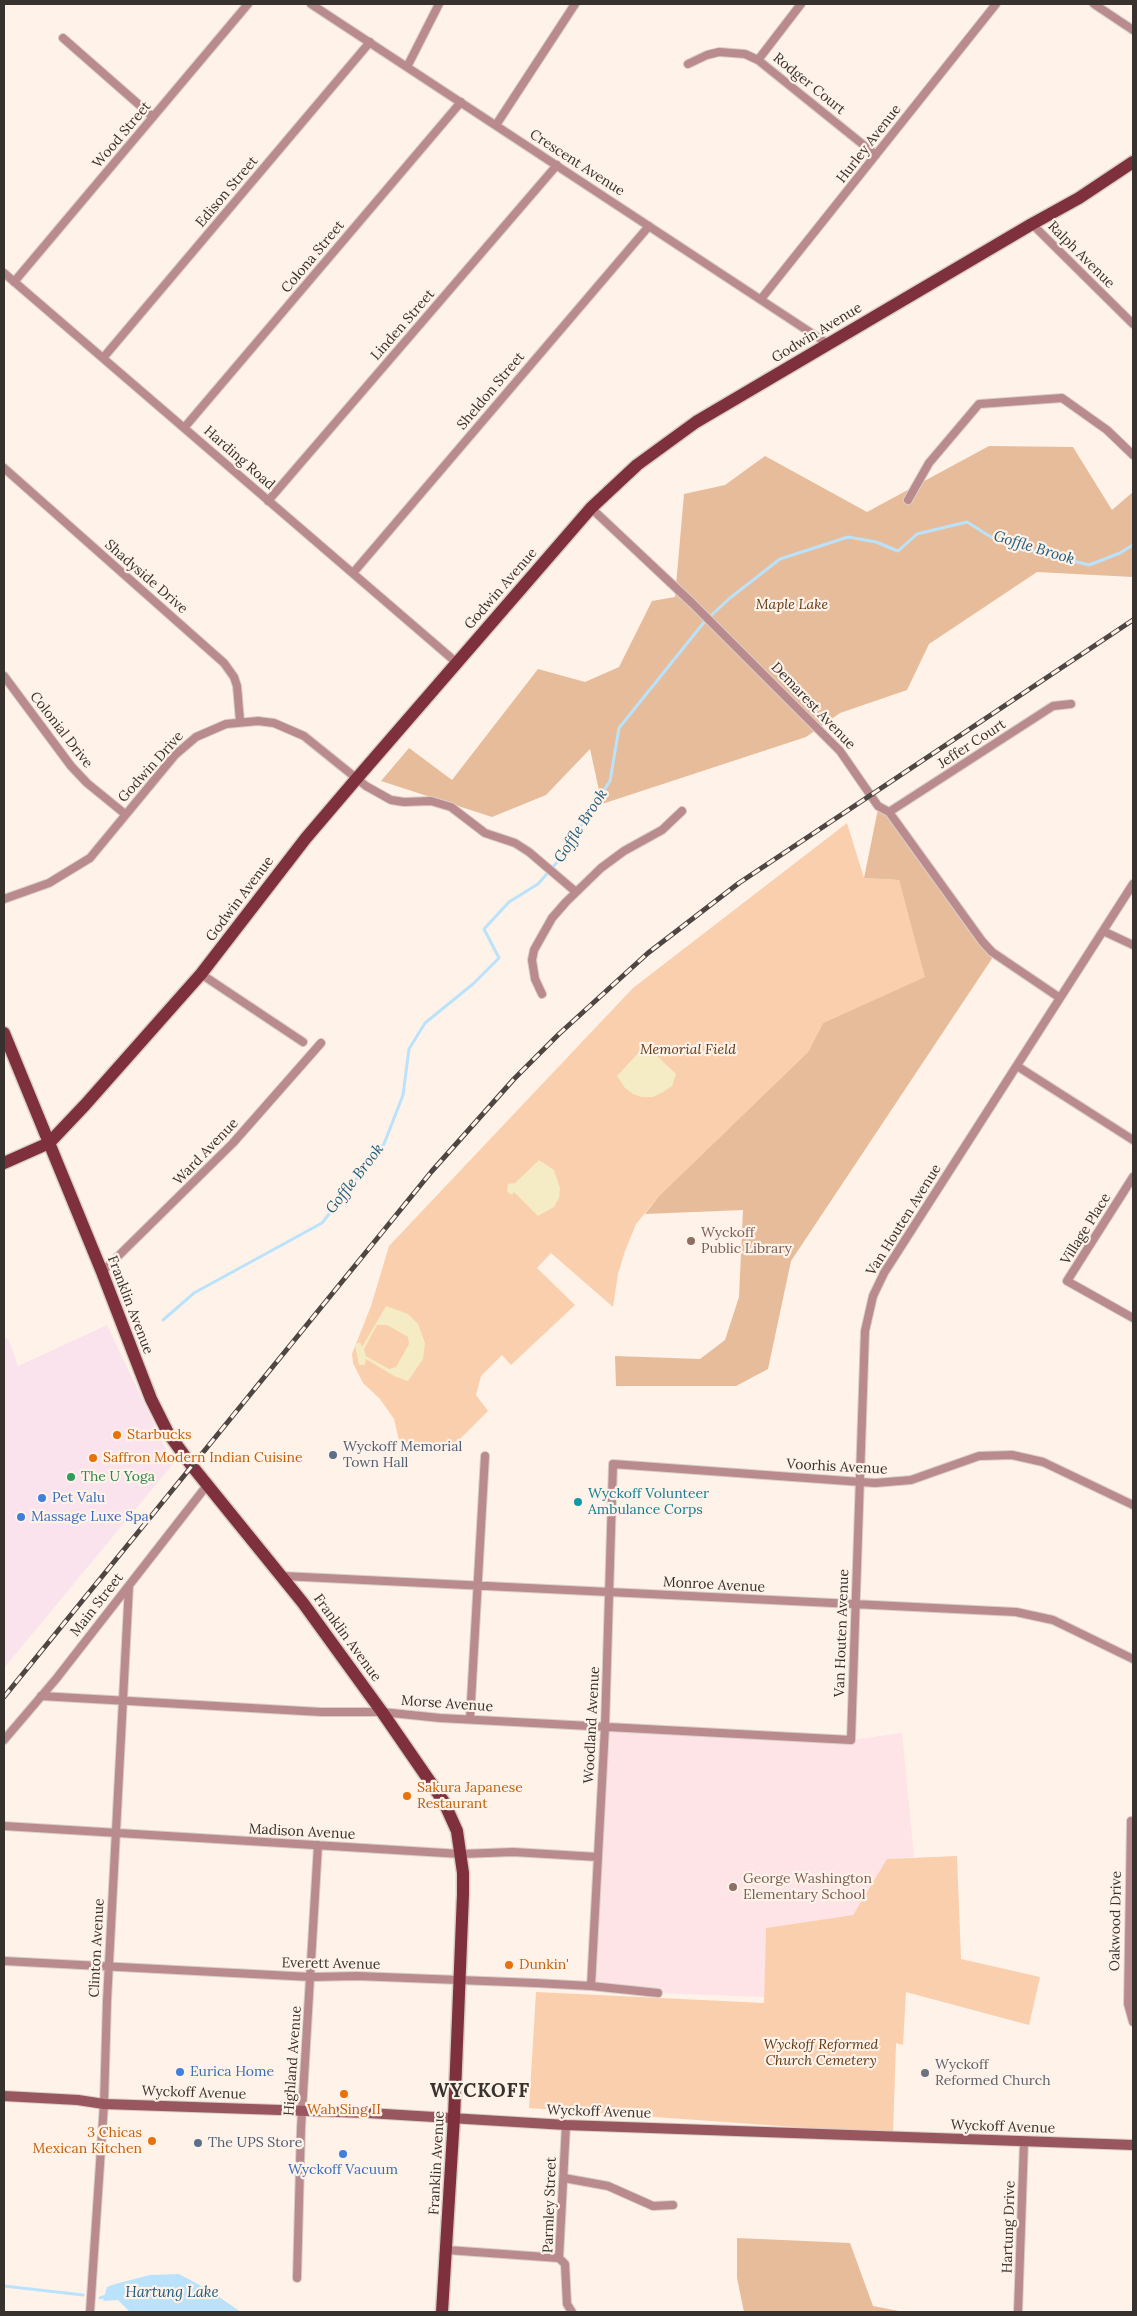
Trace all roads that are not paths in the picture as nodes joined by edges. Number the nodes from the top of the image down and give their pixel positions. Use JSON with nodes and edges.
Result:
{"nodes":[{"id":1,"x":248,"y":4,"type":"edge"},
{"id":2,"x":311,"y":4,"type":"edge"},
{"id":3,"x":439,"y":4,"type":"edge"},
{"id":4,"x":575,"y":4,"type":"edge"},
{"id":5,"x":801,"y":4,"type":"edge"},
{"id":6,"x":996,"y":4,"type":"edge"},
{"id":7,"x":1094,"y":4,"type":"edge"},
{"id":8,"x":1133,"y":30,"type":"edge"},
{"id":9,"x":63,"y":38,"type":"dead end"},
{"id":10,"x":370,"y":42,"type":"junction"},
{"id":11,"x":758,"y":60,"type":"junction"},
{"id":12,"x":688,"y":64,"type":"dead end"},
{"id":13,"x":407,"y":67,"type":"junction"},
{"id":14,"x":461,"y":102,"type":"junction"},
{"id":15,"x":153,"y":117,"type":"junction"},
{"id":16,"x":496,"y":125,"type":"junction"},
{"id":17,"x":876,"y":155,"type":"junction"},
{"id":18,"x":1133,"y":162,"type":"edge"},
{"id":19,"x":557,"y":165,"type":"junction"},
{"id":20,"x":1032,"y":224,"type":"junction"},
{"id":21,"x":649,"y":226,"type":"junction"},
{"id":22,"x":4,"y":273,"type":"edge"},
{"id":23,"x":14,"y":282,"type":"junction"},
{"id":24,"x":761,"y":300,"type":"junction"},
{"id":25,"x":1133,"y":324,"type":"edge"},
{"id":26,"x":828,"y":344,"type":"junction"},
{"id":27,"x":103,"y":358,"type":"junction"},
{"id":28,"x":184,"y":428,"type":"junction"},
{"id":29,"x":1133,"y":455,"type":"edge"},
{"id":30,"x":4,"y":468,"type":"edge"},
{"id":31,"x":908,"y":500,"type":"dead end"},
{"id":32,"x":268,"y":501,"type":"junction"},
{"id":33,"x":591,"y":508,"type":"junction"},
{"id":34,"x":353,"y":573,"type":"junction"},
{"id":35,"x":457,"y":663,"type":"junction"},
{"id":36,"x":4,"y":676,"type":"edge"},
{"id":37,"x":1071,"y":704,"type":"dead end"},
{"id":38,"x":240,"y":721,"type":"junction"},
{"id":39,"x":358,"y":777,"type":"junction"},
{"id":40,"x":682,"y":812,"type":"dead end"},
{"id":41,"x":889,"y":812,"type":"junction"},
{"id":42,"x":126,"y":814,"type":"junction"},
{"id":43,"x":1133,"y":884,"type":"edge"},
{"id":44,"x":576,"y":892,"type":"junction"},
{"id":45,"x":4,"y":899,"type":"edge"},
{"id":46,"x":1104,"y":931,"type":"junction"},
{"id":47,"x":1133,"y":945,"type":"edge"},
{"id":48,"x":201,"y":974,"type":"junction"},
{"id":49,"x":542,"y":994,"type":"dead end"},
{"id":50,"x":1060,"y":998,"type":"junction"},
{"id":51,"x":4,"y":1034,"type":"edge"},
{"id":52,"x":303,"y":1042,"type":"dead end"},
{"id":53,"x":321,"y":1043,"type":"dead end"},
{"id":54,"x":1017,"y":1066,"type":"junction"},
{"id":55,"x":1133,"y":1140,"type":"edge"},
{"id":56,"x":49,"y":1143,"type":"junction"},
{"id":57,"x":4,"y":1163,"type":"edge"},
{"id":58,"x":1133,"y":1177,"type":"edge"},
{"id":59,"x":102,"y":1272,"type":"junction"},
{"id":60,"x":1133,"y":1318,"type":"edge"},
{"id":61,"x":486,"y":1456,"type":"dead end"},
{"id":62,"x":614,"y":1464,"type":"joint"},
{"id":63,"x":860,"y":1482,"type":"junction"},
{"id":64,"x":208,"y":1484,"type":"junction"},
{"id":65,"x":1133,"y":1506,"type":"edge"},
{"id":66,"x":283,"y":1576,"type":"junction"},
{"id":67,"x":129,"y":1586,"type":"junction"},
{"id":68,"x":478,"y":1586,"type":"junction"},
{"id":69,"x":610,"y":1592,"type":"junction"},
{"id":70,"x":856,"y":1604,"type":"junction"},
{"id":71,"x":1133,"y":1659,"type":"edge"},
{"id":72,"x":41,"y":1696,"type":"junction"},
{"id":73,"x":123,"y":1701,"type":"junction"},
{"id":74,"x":382,"y":1712,"type":"junction"},
{"id":75,"x":470,"y":1719,"type":"junction"},
{"id":76,"x":605,"y":1727,"type":"junction"},
{"id":77,"x":4,"y":1740,"type":"edge"},
{"id":78,"x":851,"y":1740,"type":"joint"},
{"id":79,"x":1131,"y":1821,"type":"dead end"},
{"id":80,"x":4,"y":1826,"type":"edge"},
{"id":81,"x":116,"y":1833,"type":"junction"},
{"id":82,"x":318,"y":1845,"type":"junction"},
{"id":83,"x":461,"y":1854,"type":"junction"},
{"id":84,"x":598,"y":1857,"type":"junction"},
{"id":85,"x":4,"y":1961,"type":"edge"},
{"id":86,"x":108,"y":1965,"type":"junction"},
{"id":87,"x":311,"y":1977,"type":"junction"},
{"id":88,"x":459,"y":1981,"type":"junction"},
{"id":89,"x":591,"y":1986,"type":"junction"},
{"id":90,"x":658,"y":1993,"type":"dead end"},
{"id":91,"x":1133,"y":2022,"type":"edge"},
{"id":92,"x":4,"y":2096,"type":"edge"},
{"id":93,"x":104,"y":2104,"type":"junction"},
{"id":94,"x":302,"y":2111,"type":"junction"},
{"id":95,"x":454,"y":2117,"type":"junction"},
{"id":96,"x":566,"y":2125,"type":"junction"},
{"id":97,"x":1024,"y":2142,"type":"junction"},
{"id":98,"x":1133,"y":2145,"type":"edge"},
{"id":99,"x":564,"y":2178,"type":"junction"},
{"id":100,"x":674,"y":2205,"type":"dead end"},
{"id":101,"x":447,"y":2250,"type":"junction"},
{"id":102,"x":559,"y":2258,"type":"junction"},
{"id":103,"x":297,"y":2278,"type":"dead end"},
{"id":104,"x":90,"y":2312,"type":"edge"},
{"id":105,"x":442,"y":2312,"type":"edge"},
{"id":106,"x":572,"y":2312,"type":"edge"},
{"id":107,"x":1018,"y":2312,"type":"edge"}],
"edges":[{"from":1,"to":15,"type":"street","name":"Wood Street"},
{"from":2,"to":10,"type":"street","name":"Crescent Avenue"},
{"from":3,"to":13,"type":"street"},
{"from":4,"to":16,"type":"street"},
{"from":5,"to":11,"type":"street","name":"Rodger Court"},
{"from":6,"to":17,"type":"street","name":"Hurley Avenue"},
{"from":7,"to":8,"type":"street"},
{"from":9,"to":15,"type":"street"},
{"from":10,"to":13,"type":"street","name":"Crescent Avenue"},
{"from":10,"to":27,"type":"street","name":"Edison Street"},
{"from":11,"to":12,"type":"street"},
{"from":11,"to":17,"type":"street","name":"Rodger Court"},
{"from":13,"to":14,"type":"street","name":"Crescent Avenue"},
{"from":14,"to":16,"type":"street","name":"Crescent Avenue"},
{"from":14,"to":28,"type":"street","name":"Colona Street"},
{"from":15,"to":23,"type":"street","name":"Wood Street"},
{"from":16,"to":19,"type":"street","name":"Crescent Avenue"},
{"from":17,"to":24,"type":"street","name":"Hurley Avenue"},
{"from":18,"to":20,"type":"main road","name":"Godwin Avenue"},
{"from":19,"to":21,"type":"street","name":"Crescent Avenue"},
{"from":19,"to":32,"type":"street","name":"Linden Street"},
{"from":20,"to":25,"type":"street","name":"Ralph Avenue"},
{"from":20,"to":26,"type":"main road","name":"Godwin Avenue"},
{"from":21,"to":24,"type":"street","name":"Crescent Avenue"},
{"from":21,"to":34,"type":"street","name":"Sheldon Street"},
{"from":22,"to":23,"type":"street","name":"Harding Road"},
{"from":23,"to":27,"type":"street","name":"Harding Road"},
{"from":24,"to":26,"type":"street","name":"Crescent Avenue"},
{"from":26,"to":33,"type":"main road","name":"Godwin Avenue"},
{"from":27,"to":28,"type":"street","name":"Harding Road"},
{"from":28,"to":32,"type":"street","name":"Harding Road"},
{"from":29,"to":31,"type":"street"},
{"from":30,"to":38,"type":"street","name":"Shadyside Drive"},
{"from":32,"to":34,"type":"street","name":"Harding Road"},
{"from":33,"to":35,"type":"main road","name":"Godwin Avenue"},
{"from":33,"to":41,"type":"street","name":"Demarest Avenue"},
{"from":34,"to":35,"type":"street","name":"Harding Road"},
{"from":35,"to":39,"type":"main road","name":"Godwin Avenue"},
{"from":36,"to":42,"type":"street","name":"Colonial Drive"},
{"from":37,"to":41,"type":"street","name":"Jeffer Court"},
{"from":38,"to":39,"type":"street","name":"Godwin Drive"},
{"from":38,"to":42,"type":"street","name":"Godwin Drive"},
{"from":39,"to":44,"type":"street","name":"Godwin Drive"},
{"from":39,"to":48,"type":"main road","name":"Godwin Avenue"},
{"from":40,"to":44,"type":"street"},
{"from":41,"to":50,"type":"street","name":"Demarest Avenue"},
{"from":42,"to":45,"type":"street","name":"Godwin Drive"},
{"from":43,"to":46,"type":"street","name":"Van Houten Avenue"},
{"from":44,"to":49,"type":"street"},
{"from":46,"to":47,"type":"street"},
{"from":46,"to":50,"type":"street","name":"Van Houten Avenue"},
{"from":48,"to":52,"type":"street"},
{"from":48,"to":56,"type":"main road","name":"Godwin Avenue"},
{"from":50,"to":54,"type":"street","name":"Van Houten Avenue"},
{"from":51,"to":56,"type":"main road","name":"Franklin Avenue"},
{"from":53,"to":59,"type":"street","name":"Ward Avenue"},
{"from":54,"to":55,"type":"street"},
{"from":54,"to":63,"type":"street","name":"Van Houten Avenue"},
{"from":56,"to":57,"type":"main road","name":"Godwin Avenue"},
{"from":56,"to":59,"type":"main road","name":"Franklin Avenue"},
{"from":58,"to":60,"type":"street","name":"Village Place"},
{"from":59,"to":64,"type":"main road","name":"Franklin Avenue"},
{"from":61,"to":68,"type":"street"},
{"from":62,"to":63,"type":"street","name":"Voorhis Avenue"},
{"from":62,"to":69,"type":"street","name":"Woodland Avenue"},
{"from":63,"to":65,"type":"street","name":"Voorhis Avenue"},
{"from":63,"to":70,"type":"street","name":"Van Houten Avenue"},
{"from":64,"to":66,"type":"main road","name":"Franklin Avenue"},
{"from":64,"to":67,"type":"street","name":"Main Street"},
{"from":66,"to":68,"type":"street","name":"Monroe Avenue"},
{"from":66,"to":74,"type":"main road","name":"Franklin Avenue"},
{"from":67,"to":72,"type":"street","name":"Main Street"},
{"from":67,"to":73,"type":"street","name":"Clinton Avenue"},
{"from":68,"to":69,"type":"street","name":"Monroe Avenue"},
{"from":68,"to":75,"type":"street"},
{"from":69,"to":70,"type":"street","name":"Monroe Avenue"},
{"from":69,"to":76,"type":"street","name":"Woodland Avenue"},
{"from":70,"to":71,"type":"street","name":"Monroe Avenue"},
{"from":70,"to":78,"type":"street","name":"Van Houten Avenue"},
{"from":72,"to":73,"type":"street","name":"Morse Avenue"},
{"from":72,"to":77,"type":"street","name":"Main Street"},
{"from":73,"to":74,"type":"street","name":"Morse Avenue"},
{"from":73,"to":81,"type":"street","name":"Clinton Avenue"},
{"from":74,"to":75,"type":"street","name":"Morse Avenue"},
{"from":74,"to":83,"type":"main road","name":"Franklin Avenue"},
{"from":75,"to":76,"type":"street","name":"Morse Avenue"},
{"from":76,"to":78,"type":"street","name":"Morse Avenue"},
{"from":76,"to":84,"type":"street","name":"Woodland Avenue"},
{"from":79,"to":91,"type":"street","name":"Oakwood Drive"},
{"from":80,"to":81,"type":"street","name":"Madison Avenue"},
{"from":81,"to":82,"type":"street","name":"Madison Avenue"},
{"from":81,"to":86,"type":"street","name":"Clinton Avenue"},
{"from":82,"to":83,"type":"street","name":"Madison Avenue"},
{"from":82,"to":87,"type":"street","name":"Highland Avenue"},
{"from":83,"to":84,"type":"street","name":"Madison Avenue"},
{"from":83,"to":88,"type":"main road","name":"Franklin Avenue"},
{"from":84,"to":89,"type":"street","name":"Woodland Avenue"},
{"from":85,"to":86,"type":"street","name":"Everett Avenue"},
{"from":86,"to":87,"type":"street","name":"Everett Avenue"},
{"from":86,"to":93,"type":"street","name":"Clinton Avenue"},
{"from":87,"to":88,"type":"street","name":"Everett Avenue"},
{"from":87,"to":94,"type":"street","name":"Highland Avenue"},
{"from":88,"to":89,"type":"street","name":"Everett Avenue"},
{"from":88,"to":95,"type":"main road","name":"Franklin Avenue"},
{"from":89,"to":90,"type":"street","name":"Everett Avenue"},
{"from":92,"to":93,"type":"main road","name":"Wyckoff Avenue"},
{"from":93,"to":94,"type":"main road","name":"Wyckoff Avenue"},
{"from":93,"to":104,"type":"street","name":"Clinton Avenue"},
{"from":94,"to":95,"type":"main road","name":"Wyckoff Avenue"},
{"from":94,"to":103,"type":"street","name":"Highland Avenue"},
{"from":95,"to":96,"type":"main road","name":"Wyckoff Avenue"},
{"from":95,"to":101,"type":"main road","name":"Franklin Avenue"},
{"from":96,"to":97,"type":"main road","name":"Wyckoff Avenue"},
{"from":96,"to":99,"type":"street","name":"Parmley Street"},
{"from":97,"to":98,"type":"main road","name":"Wyckoff Avenue"},
{"from":97,"to":107,"type":"street","name":"Hartung Drive"},
{"from":99,"to":100,"type":"street"},
{"from":99,"to":102,"type":"street","name":"Parmley Street"},
{"from":101,"to":102,"type":"street"},
{"from":101,"to":105,"type":"main road","name":"Franklin Avenue"},
{"from":102,"to":106,"type":"street","name":"Parmley Street"}]}
